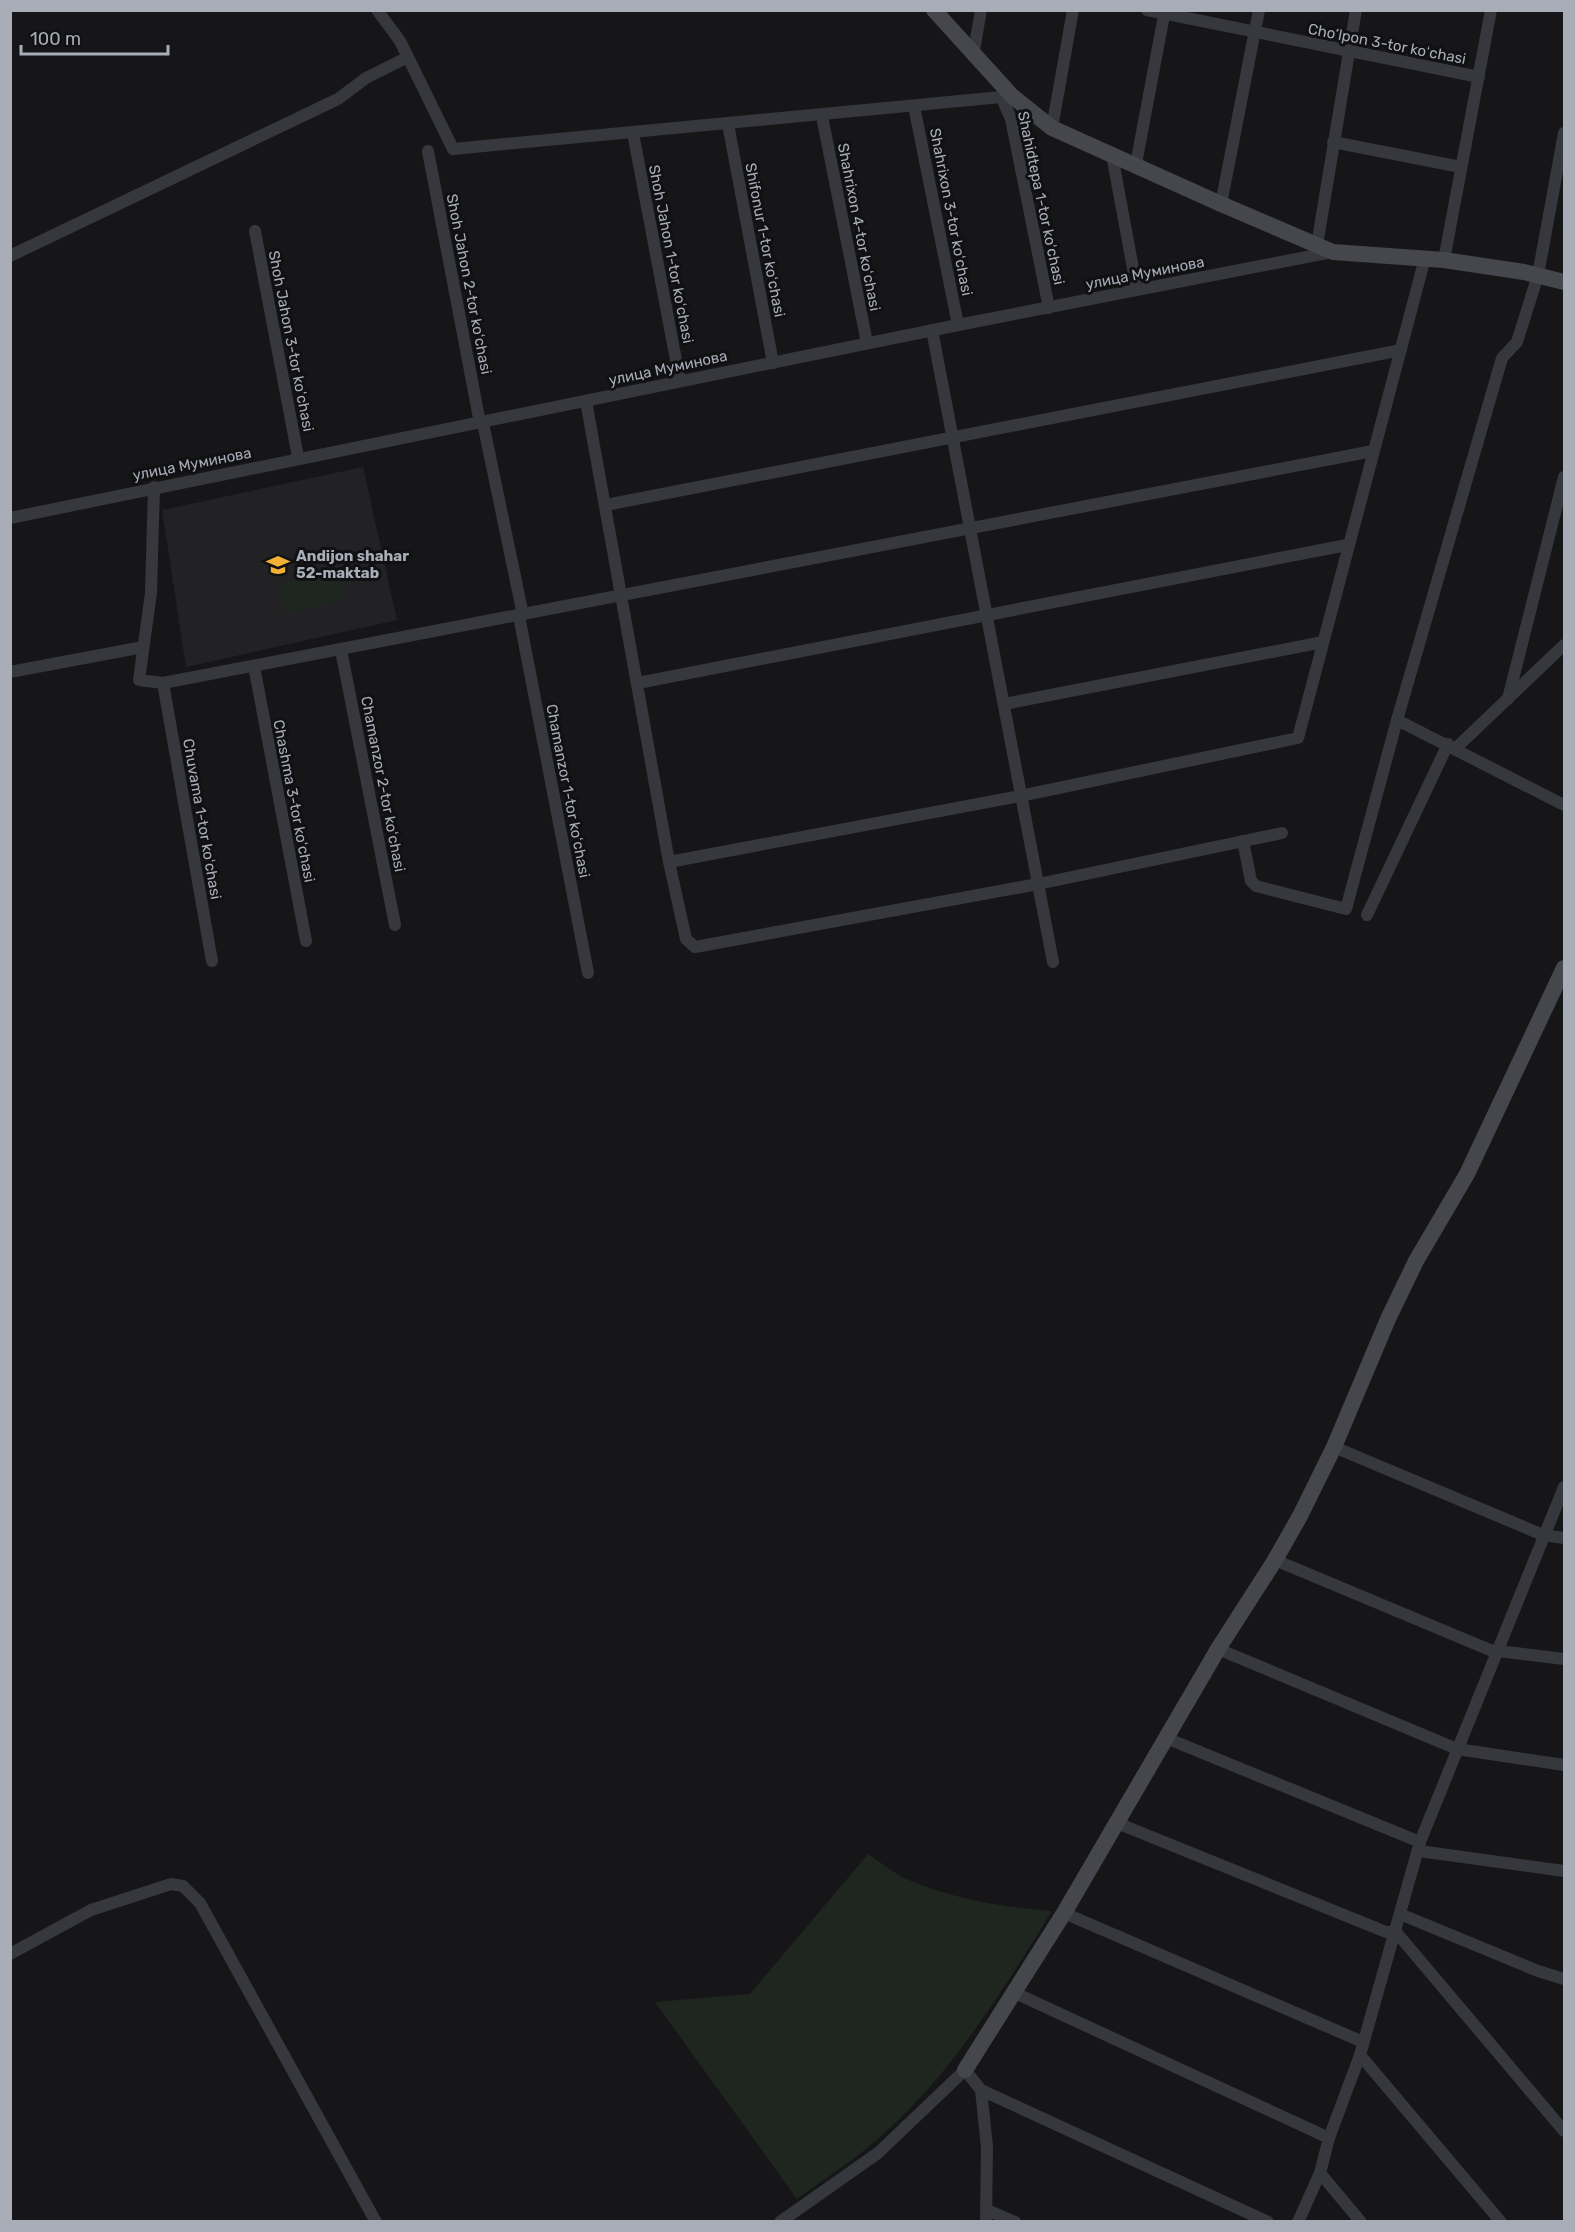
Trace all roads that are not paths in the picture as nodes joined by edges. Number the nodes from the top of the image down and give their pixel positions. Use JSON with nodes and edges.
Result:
{"nodes":[{"id":1,"x":377,"y":10,"type":"edge"},
{"id":2,"x":934,"y":10,"type":"edge"},
{"id":3,"x":981,"y":10,"type":"edge"},
{"id":4,"x":1073,"y":10,"type":"edge"},
{"id":5,"x":1147,"y":10,"type":"edge"},
{"id":6,"x":1259,"y":10,"type":"edge"},
{"id":7,"x":1356,"y":10,"type":"edge"},
{"id":8,"x":1491,"y":10,"type":"edge"},
{"id":9,"x":1165,"y":12,"type":"edge"},
{"id":10,"x":1255,"y":33,"type":"junction"},
{"id":11,"x":1349,"y":52,"type":"junction"},
{"id":12,"x":973,"y":56,"type":"junction"},
{"id":13,"x":408,"y":57,"type":"junction"},
{"id":14,"x":1479,"y":77,"type":"junction"},
{"id":15,"x":1007,"y":96,"type":"junction"},
{"id":16,"x":914,"y":106,"type":"junction"},
{"id":17,"x":822,"y":116,"type":"junction"},
{"id":18,"x":728,"y":124,"type":"junction"},
{"id":19,"x":1052,"y":128,"type":"junction"},
{"id":20,"x":633,"y":133,"type":"junction"},
{"id":21,"x":1564,"y":133,"type":"edge"},
{"id":22,"x":1333,"y":142,"type":"junction"},
{"id":23,"x":428,"y":151,"type":"dead end"},
{"id":24,"x":1112,"y":155,"type":"junction"},
{"id":25,"x":1136,"y":164,"type":"junction"},
{"id":26,"x":1461,"y":167,"type":"junction"},
{"id":27,"x":1221,"y":204,"type":"junction"},
{"id":28,"x":255,"y":231,"type":"dead end"},
{"id":29,"x":1317,"y":245,"type":"junction"},
{"id":30,"x":1333,"y":252,"type":"junction"},
{"id":31,"x":10,"y":256,"type":"edge"},
{"id":32,"x":1425,"y":258,"type":"junction"},
{"id":33,"x":1444,"y":260,"type":"junction"},
{"id":34,"x":1538,"y":275,"type":"junction"},
{"id":35,"x":1564,"y":282,"type":"edge"},
{"id":36,"x":1137,"y":290,"type":"junction"},
{"id":37,"x":1049,"y":308,"type":"junction"},
{"id":38,"x":958,"y":325,"type":"junction"},
{"id":39,"x":932,"y":330,"type":"junction"},
{"id":40,"x":867,"y":343,"type":"junction"},
{"id":41,"x":1401,"y":350,"type":"junction"},
{"id":42,"x":773,"y":363,"type":"junction"},
{"id":43,"x":680,"y":381,"type":"junction"},
{"id":44,"x":586,"y":401,"type":"junction"},
{"id":45,"x":482,"y":423,"type":"junction"},
{"id":46,"x":952,"y":437,"type":"junction"},
{"id":47,"x":1373,"y":451,"type":"junction"},
{"id":48,"x":298,"y":458,"type":"junction"},
{"id":49,"x":1564,"y":477,"type":"edge"},
{"id":50,"x":154,"y":487,"type":"junction"},
{"id":51,"x":606,"y":505,"type":"junction"},
{"id":52,"x":10,"y":518,"type":"edge"},
{"id":53,"x":969,"y":526,"type":"junction"},
{"id":54,"x":1347,"y":545,"type":"junction"},
{"id":55,"x":622,"y":594,"type":"junction"},
{"id":56,"x":521,"y":615,"type":"junction"},
{"id":57,"x":987,"y":615,"type":"junction"},
{"id":58,"x":1323,"y":642,"type":"junction"},
{"id":59,"x":1564,"y":645,"type":"edge"},
{"id":60,"x":143,"y":647,"type":"junction"},
{"id":61,"x":341,"y":650,"type":"junction"},
{"id":62,"x":254,"y":666,"type":"junction"},
{"id":63,"x":10,"y":672,"type":"edge"},
{"id":64,"x":162,"y":683,"type":"junction"},
{"id":65,"x":638,"y":683,"type":"junction"},
{"id":66,"x":1508,"y":699,"type":"junction"},
{"id":67,"x":1004,"y":704,"type":"junction"},
{"id":68,"x":1397,"y":720,"type":"junction"},
{"id":69,"x":1452,"y":746,"type":"junction"},
{"id":70,"x":1020,"y":796,"type":"junction"},
{"id":71,"x":1564,"y":805,"type":"edge"},
{"id":72,"x":1282,"y":833,"type":"dead end"},
{"id":73,"x":1243,"y":841,"type":"junction"},
{"id":74,"x":669,"y":862,"type":"junction"},
{"id":75,"x":1038,"y":884,"type":"junction"},
{"id":76,"x":1367,"y":915,"type":"dead end"},
{"id":77,"x":395,"y":925,"type":"dead end"},
{"id":78,"x":306,"y":941,"type":"dead end"},
{"id":79,"x":212,"y":961,"type":"dead end"},
{"id":80,"x":1053,"y":962,"type":"dead end"},
{"id":81,"x":1564,"y":968,"type":"edge"},
{"id":82,"x":588,"y":973,"type":"dead end"},
{"id":83,"x":1334,"y":1447,"type":"junction"},
{"id":84,"x":1564,"y":1487,"type":"edge"},
{"id":85,"x":1543,"y":1535,"type":"junction"},
{"id":86,"x":1564,"y":1538,"type":"edge"},
{"id":87,"x":1275,"y":1560,"type":"junction"},
{"id":88,"x":1218,"y":1649,"type":"junction"},
{"id":89,"x":1498,"y":1649,"type":"junction"},
{"id":90,"x":1564,"y":1659,"type":"edge"},
{"id":91,"x":1166,"y":1738,"type":"junction"},
{"id":92,"x":1457,"y":1749,"type":"junction"},
{"id":93,"x":1564,"y":1764,"type":"edge"},
{"id":94,"x":1117,"y":1823,"type":"junction"},
{"id":95,"x":1420,"y":1846,"type":"junction"},
{"id":96,"x":1564,"y":1871,"type":"edge"},
{"id":97,"x":1064,"y":1913,"type":"junction"},
{"id":98,"x":1400,"y":1914,"type":"junction"},
{"id":99,"x":1396,"y":1932,"type":"junction"},
{"id":100,"x":10,"y":1954,"type":"edge"},
{"id":101,"x":1564,"y":1979,"type":"edge"},
{"id":102,"x":1015,"y":1993,"type":"junction"},
{"id":103,"x":1363,"y":2042,"type":"junction"},
{"id":104,"x":1360,"y":2055,"type":"junction"},
{"id":105,"x":965,"y":2070,"type":"junction"},
{"id":106,"x":981,"y":2090,"type":"junction"},
{"id":107,"x":1564,"y":2131,"type":"edge"},
{"id":108,"x":1329,"y":2138,"type":"junction"},
{"id":109,"x":1320,"y":2174,"type":"junction"},
{"id":110,"x":987,"y":2216,"type":"edge"},
{"id":111,"x":376,"y":2222,"type":"edge"},
{"id":112,"x":780,"y":2222,"type":"edge"},
{"id":113,"x":1015,"y":2222,"type":"edge"},
{"id":114,"x":1269,"y":2222,"type":"edge"},
{"id":115,"x":1298,"y":2222,"type":"edge"},
{"id":116,"x":1361,"y":2222,"type":"edge"},
{"id":117,"x":1501,"y":2222,"type":"edge"}],
"edges":[{"from":1,"to":13,"type":"street"},
{"from":2,"to":12,"type":"street"},
{"from":3,"to":12,"type":"street"},
{"from":4,"to":19,"type":"street"},
{"from":5,"to":9,"type":"street","name":"Cho‘lpon 3-tor koʻchasi"},
{"from":6,"to":10,"type":"street"},
{"from":7,"to":11,"type":"street"},
{"from":8,"to":14,"type":"street"},
{"from":9,"to":10,"type":"street","name":"Cho‘lpon 3-tor koʻchasi"},
{"from":9,"to":25,"type":"street"},
{"from":10,"to":11,"type":"street","name":"Cho‘lpon 3-tor koʻchasi"},
{"from":10,"to":27,"type":"street"},
{"from":11,"to":14,"type":"street","name":"Cho‘lpon 3-tor koʻchasi"},
{"from":11,"to":22,"type":"street"},
{"from":12,"to":15,"type":"street"},
{"from":13,"to":20,"type":"street"},
{"from":13,"to":31,"type":"street"},
{"from":14,"to":26,"type":"street"},
{"from":15,"to":16,"type":"street"},
{"from":15,"to":19,"type":"street"},
{"from":15,"to":37,"type":"street","name":"Shahidtepa 1-tor koʻchasi"},
{"from":16,"to":17,"type":"street"},
{"from":16,"to":38,"type":"street","name":"Shahrixon 3-tor koʻchasi"},
{"from":17,"to":18,"type":"street"},
{"from":17,"to":40,"type":"street","name":"Shahrixon 4-tor koʻchasi"},
{"from":18,"to":20,"type":"street"},
{"from":18,"to":42,"type":"street","name":"Shifonur 1-tor koʻchasi"},
{"from":19,"to":24,"type":"street"},
{"from":20,"to":43,"type":"street","name":"Shoh Jahon 1-tor koʻchasi"},
{"from":21,"to":34,"type":"street"},
{"from":22,"to":26,"type":"street"},
{"from":22,"to":29,"type":"street"},
{"from":23,"to":45,"type":"street","name":"Shoh Jahon 2-tor koʻchasi"},
{"from":24,"to":25,"type":"street"},
{"from":24,"to":36,"type":"street"},
{"from":25,"to":27,"type":"street"},
{"from":26,"to":33,"type":"street"},
{"from":27,"to":29,"type":"street"},
{"from":28,"to":48,"type":"street","name":"Shoh Jahon 3-tor koʻchasi"},
{"from":29,"to":30,"type":"street"},
{"from":30,"to":32,"type":"street"},
{"from":30,"to":36,"type":"street","name":"улица Муминова"},
{"from":32,"to":33,"type":"street"},
{"from":32,"to":41,"type":"street"},
{"from":33,"to":34,"type":"street"},
{"from":34,"to":35,"type":"street"},
{"from":34,"to":68,"type":"street"},
{"from":36,"to":37,"type":"street","name":"улица Муминова"},
{"from":37,"to":38,"type":"street","name":"улица Муминова"},
{"from":38,"to":39,"type":"street","name":"улица Муминова"},
{"from":39,"to":40,"type":"street","name":"улица Муминова"},
{"from":39,"to":46,"type":"street"},
{"from":40,"to":42,"type":"street","name":"улица Муминова"},
{"from":41,"to":46,"type":"street"},
{"from":41,"to":47,"type":"street"},
{"from":42,"to":43,"type":"street","name":"улица Муминова"},
{"from":43,"to":44,"type":"street","name":"улица Муминова"},
{"from":44,"to":45,"type":"street","name":"улица Муминова"},
{"from":44,"to":51,"type":"street"},
{"from":45,"to":48,"type":"street","name":"улица Муминова"},
{"from":45,"to":56,"type":"street","name":"Chamanzor 1-tor koʻchasi"},
{"from":46,"to":51,"type":"street"},
{"from":46,"to":53,"type":"street"},
{"from":47,"to":53,"type":"street"},
{"from":47,"to":54,"type":"street"},
{"from":48,"to":50,"type":"street","name":"улица Муминова"},
{"from":49,"to":66,"type":"street"},
{"from":50,"to":52,"type":"street","name":"улица Муминова"},
{"from":50,"to":60,"type":"street"},
{"from":51,"to":55,"type":"street"},
{"from":53,"to":55,"type":"street"},
{"from":53,"to":57,"type":"street"},
{"from":54,"to":57,"type":"street"},
{"from":54,"to":58,"type":"street"},
{"from":55,"to":56,"type":"street"},
{"from":55,"to":65,"type":"street"},
{"from":56,"to":61,"type":"street"},
{"from":56,"to":82,"type":"street","name":"Chamanzor 1-tor koʻchasi"},
{"from":57,"to":65,"type":"street"},
{"from":57,"to":67,"type":"street"},
{"from":58,"to":67,"type":"street"},
{"from":58,"to":70,"type":"street"},
{"from":59,"to":66,"type":"street"},
{"from":60,"to":63,"type":"street"},
{"from":60,"to":64,"type":"street"},
{"from":61,"to":62,"type":"street"},
{"from":61,"to":77,"type":"street","name":"Chamanzor 2-tor koʻchasi"},
{"from":62,"to":64,"type":"street"},
{"from":62,"to":78,"type":"street","name":"Chashma 3-tor koʻchasi"},
{"from":64,"to":79,"type":"street","name":"Chuvama 1-tor koʻchasi"},
{"from":65,"to":74,"type":"street"},
{"from":66,"to":69,"type":"street"},
{"from":67,"to":70,"type":"street"},
{"from":68,"to":69,"type":"street"},
{"from":68,"to":73,"type":"street"},
{"from":69,"to":71,"type":"street"},
{"from":69,"to":76,"type":"street"},
{"from":70,"to":74,"type":"street"},
{"from":70,"to":75,"type":"street"},
{"from":72,"to":73,"type":"street"},
{"from":73,"to":75,"type":"street"},
{"from":74,"to":75,"type":"street"},
{"from":75,"to":80,"type":"street"},
{"from":81,"to":83,"type":"street"},
{"from":83,"to":85,"type":"street"},
{"from":83,"to":87,"type":"street"},
{"from":84,"to":85,"type":"street"},
{"from":85,"to":86,"type":"street"},
{"from":85,"to":89,"type":"street"},
{"from":87,"to":88,"type":"street"},
{"from":87,"to":89,"type":"street"},
{"from":88,"to":91,"type":"street"},
{"from":88,"to":92,"type":"street"},
{"from":89,"to":90,"type":"street"},
{"from":89,"to":92,"type":"street"},
{"from":91,"to":94,"type":"street"},
{"from":91,"to":95,"type":"street"},
{"from":92,"to":93,"type":"street"},
{"from":92,"to":95,"type":"street"},
{"from":94,"to":97,"type":"street"},
{"from":94,"to":99,"type":"street"},
{"from":95,"to":96,"type":"street"},
{"from":95,"to":98,"type":"street"},
{"from":97,"to":102,"type":"street"},
{"from":97,"to":103,"type":"street"},
{"from":98,"to":99,"type":"street"},
{"from":98,"to":101,"type":"street"},
{"from":99,"to":103,"type":"street"},
{"from":99,"to":107,"type":"street"},
{"from":100,"to":111,"type":"street"},
{"from":102,"to":105,"type":"street"},
{"from":102,"to":108,"type":"street"},
{"from":103,"to":104,"type":"street"},
{"from":104,"to":108,"type":"street"},
{"from":104,"to":117,"type":"street"},
{"from":105,"to":106,"type":"street"},
{"from":105,"to":112,"type":"street"},
{"from":106,"to":110,"type":"street"},
{"from":106,"to":114,"type":"street"},
{"from":108,"to":109,"type":"street"},
{"from":109,"to":115,"type":"street"},
{"from":109,"to":116,"type":"street"},
{"from":110,"to":113,"type":"street"}]}
